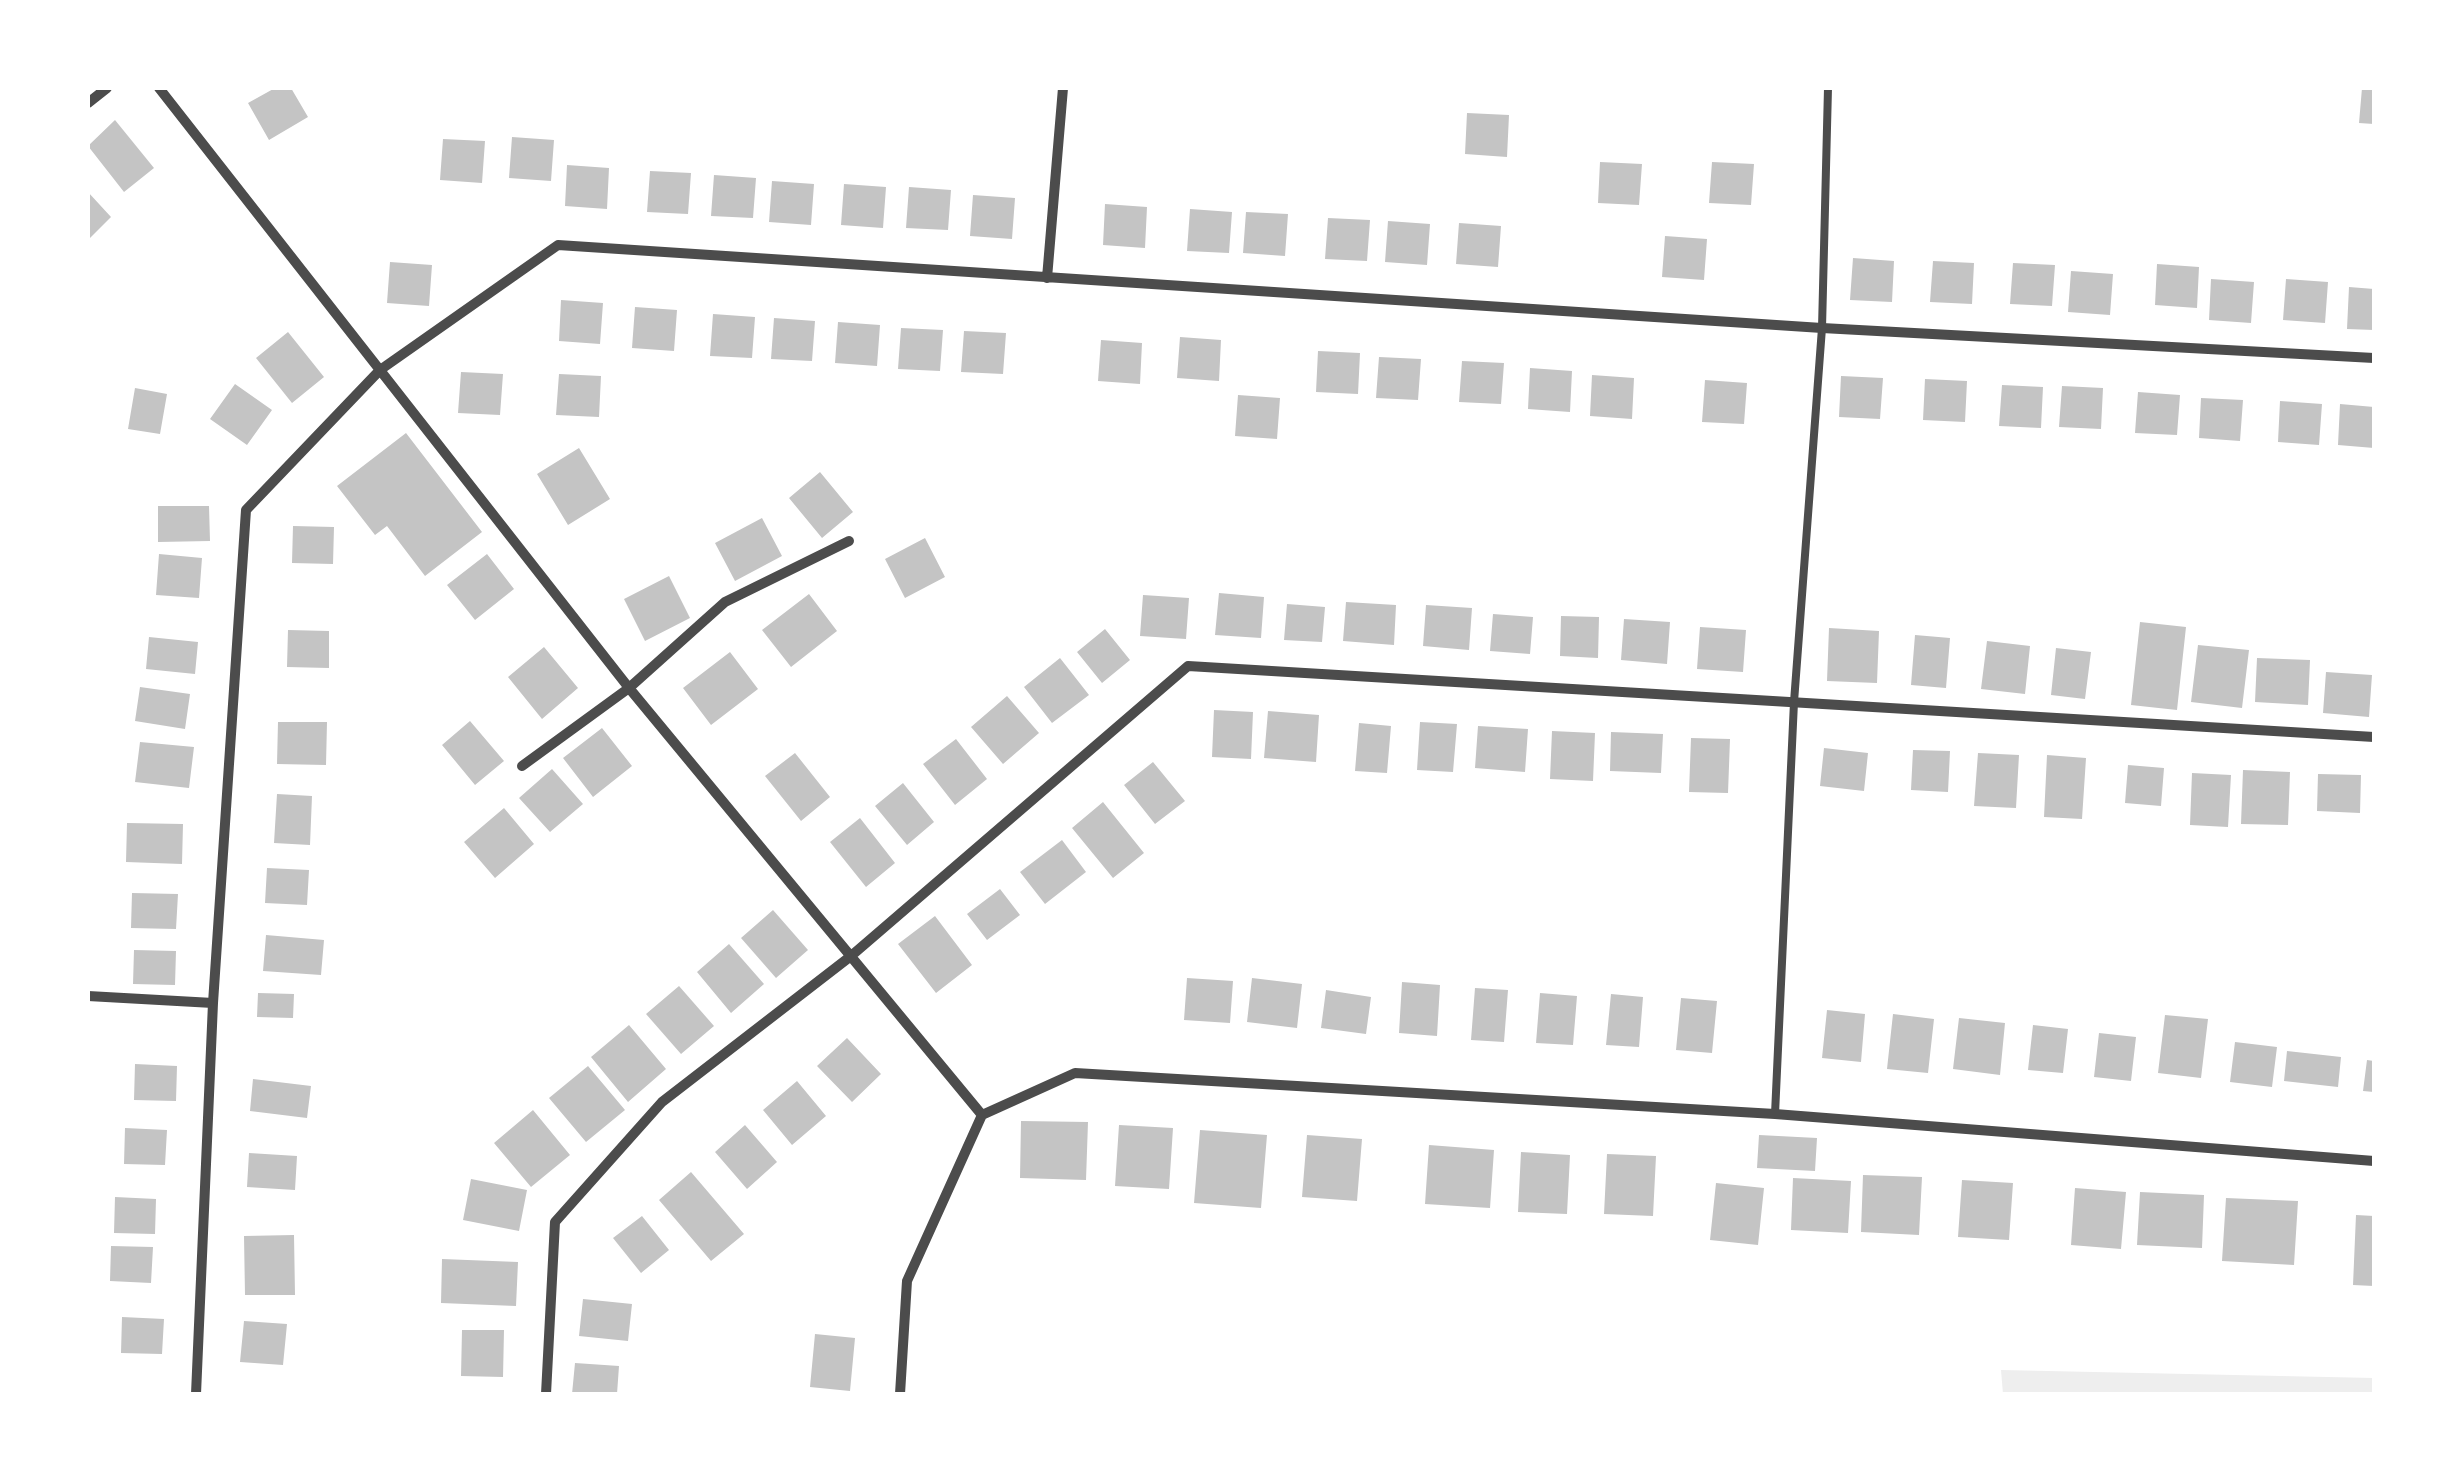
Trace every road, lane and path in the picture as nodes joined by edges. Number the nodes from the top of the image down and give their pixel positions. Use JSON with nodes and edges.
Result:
{"nodes":[{"id":1,"x":107,"y":88,"type":"edge"},
{"id":2,"x":159,"y":88,"type":"edge"},
{"id":3,"x":1063,"y":88,"type":"edge"},
{"id":4,"x":1828,"y":88,"type":"edge"},
{"id":5,"x":88,"y":103,"type":"edge"},
{"id":6,"x":1047,"y":278,"type":"junction"},
{"id":7,"x":1822,"y":328,"type":"junction"},
{"id":8,"x":2374,"y":358,"type":"edge"},
{"id":9,"x":380,"y":370,"type":"junction"},
{"id":10,"x":849,"y":541,"type":"dead end"},
{"id":11,"x":628,"y":688,"type":"junction"},
{"id":12,"x":1794,"y":702,"type":"junction"},
{"id":13,"x":2374,"y":737,"type":"edge"},
{"id":14,"x":522,"y":766,"type":"dead end"},
{"id":15,"x":851,"y":956,"type":"junction"},
{"id":16,"x":88,"y":996,"type":"edge"},
{"id":17,"x":213,"y":1003,"type":"junction"},
{"id":18,"x":982,"y":1114,"type":"junction"},
{"id":19,"x":1775,"y":1114,"type":"junction"},
{"id":20,"x":2374,"y":1161,"type":"edge"},
{"id":21,"x":196,"y":1394,"type":"edge"},
{"id":22,"x":546,"y":1394,"type":"edge"},
{"id":23,"x":900,"y":1394,"type":"edge"}],
"edges":[{"from":1,"to":5,"type":"street"},
{"from":2,"to":9,"type":"street"},
{"from":3,"to":6,"type":"street"},
{"from":4,"to":7,"type":"lane"},
{"from":6,"to":7,"type":"street"},
{"from":6,"to":9,"type":"street"},
{"from":7,"to":8,"type":"street"},
{"from":7,"to":12,"type":"lane"},
{"from":9,"to":11,"type":"street"},
{"from":9,"to":17,"type":"street"},
{"from":10,"to":11,"type":"street"},
{"from":11,"to":14,"type":"street"},
{"from":11,"to":15,"type":"street"},
{"from":12,"to":13,"type":"street"},
{"from":12,"to":15,"type":"street"},
{"from":12,"to":19,"type":"lane"},
{"from":15,"to":18,"type":"street"},
{"from":15,"to":22,"type":"street"},
{"from":16,"to":17,"type":"street"},
{"from":17,"to":21,"type":"street"},
{"from":18,"to":19,"type":"street"},
{"from":18,"to":23,"type":"street"},
{"from":19,"to":20,"type":"street"}]}
